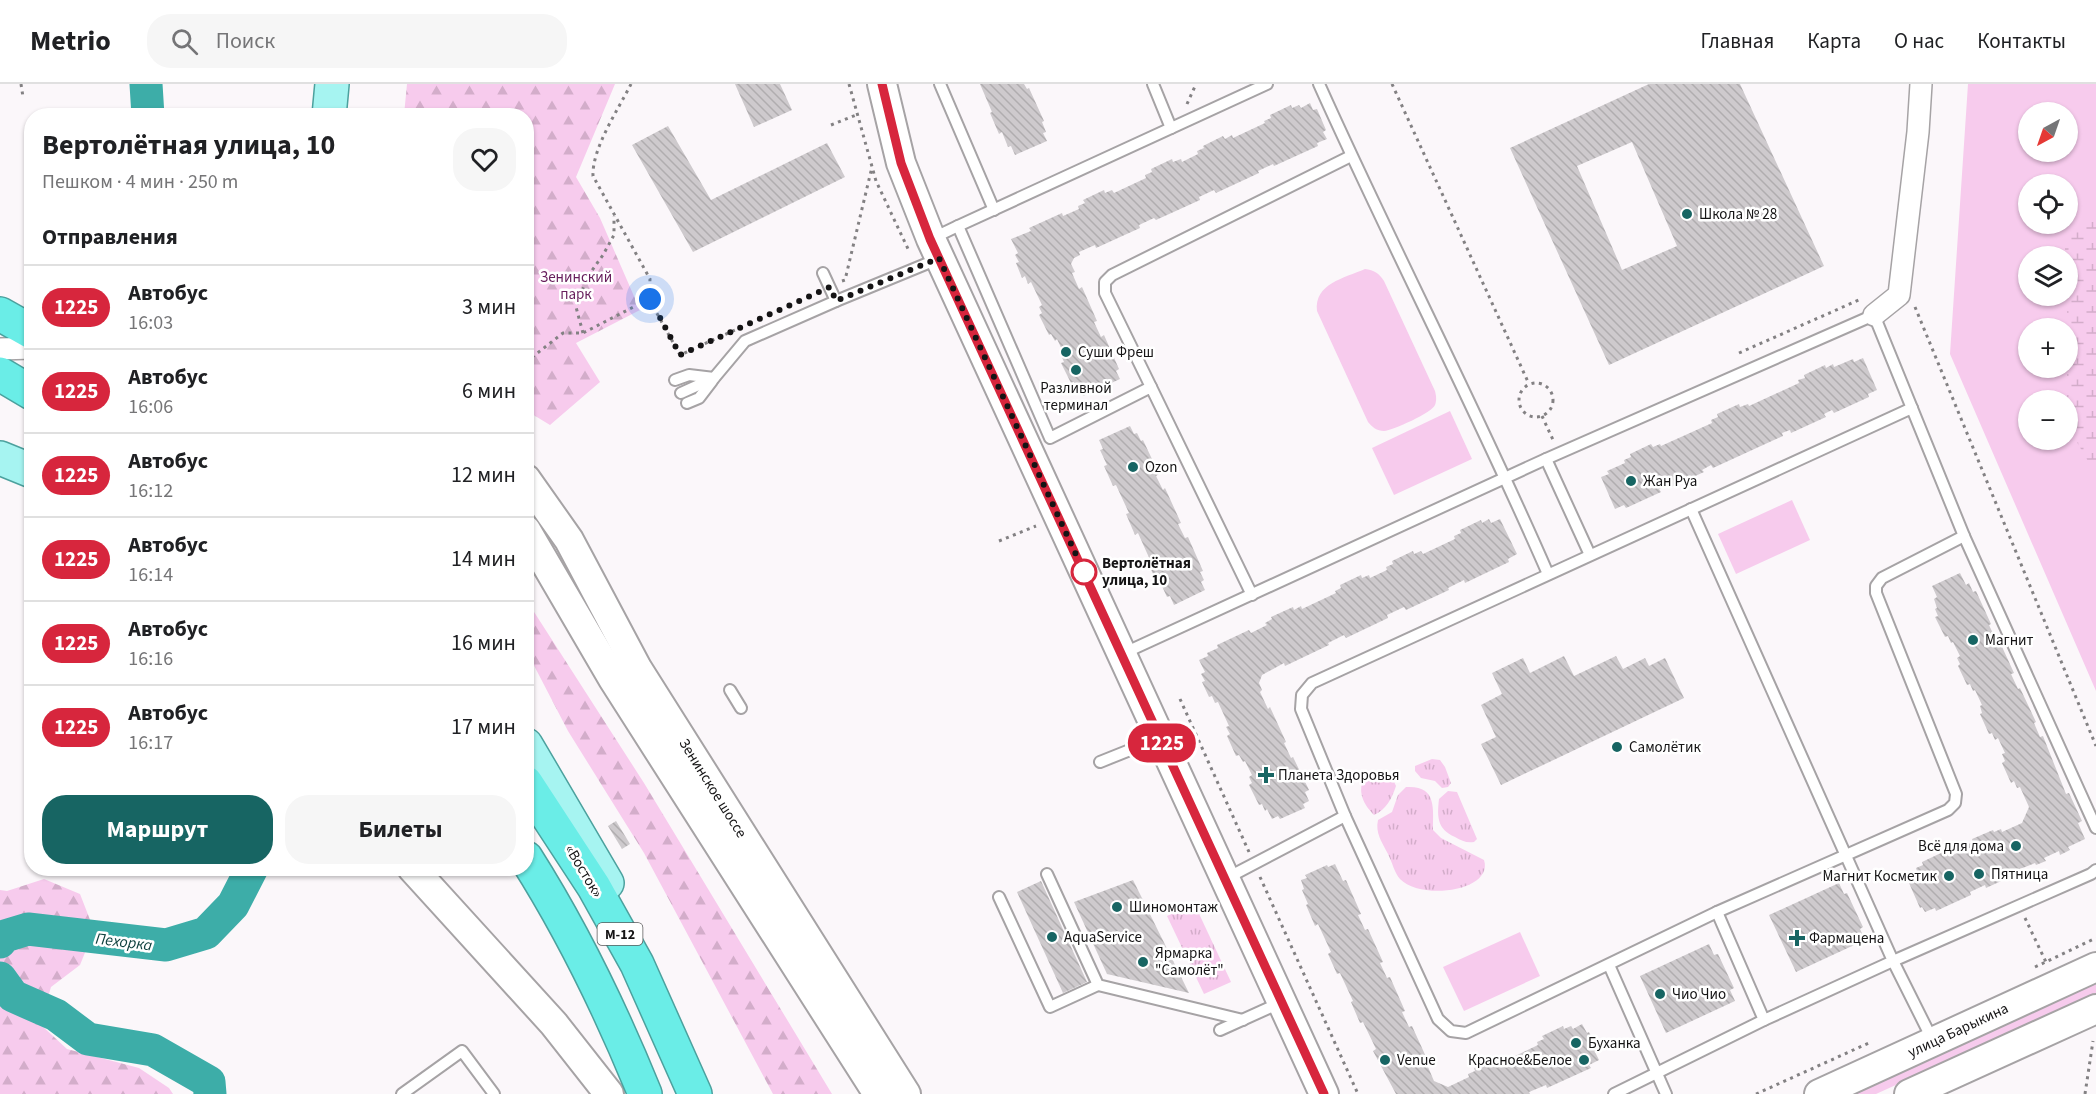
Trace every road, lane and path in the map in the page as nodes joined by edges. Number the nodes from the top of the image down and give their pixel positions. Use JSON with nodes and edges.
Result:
{"nodes":[{"id":1,"x":21,"y":84,"type":"edge"},
{"id":2,"x":332,"y":84,"type":"edge"},
{"id":3,"x":631,"y":84,"type":"edge"},
{"id":4,"x":882,"y":84,"type":"edge"},
{"id":5,"x":940,"y":84,"type":"edge"},
{"id":6,"x":1153,"y":84,"type":"edge"},
{"id":7,"x":1196,"y":84,"type":"edge"},
{"id":8,"x":1267,"y":84,"type":"edge"},
{"id":9,"x":1319,"y":84,"type":"edge"},
{"id":10,"x":1392,"y":84,"type":"edge"},
{"id":11,"x":1921,"y":84,"type":"edge"},
{"id":12,"x":23,"y":97,"type":"dead end"},
{"id":13,"x":330,"y":108,"type":"edge"},
{"id":14,"x":1165,"y":113,"type":"junction"},
{"id":15,"x":856,"y":115,"type":"dead end"},
{"id":16,"x":831,"y":125,"type":"dead end"},
{"id":17,"x":1171,"y":128,"type":"junction"},
{"id":18,"x":1351,"y":156,"type":"junction"},
{"id":19,"x":872,"y":166,"type":"dead end"},
{"id":20,"x":994,"y":210,"type":"junction"},
{"id":21,"x":614,"y":214,"type":"junction"},
{"id":22,"x":958,"y":226,"type":"junction"},
{"id":23,"x":935,"y":248,"type":"junction"},
{"id":24,"x":824,"y":273,"type":"dead end"},
{"id":25,"x":838,"y":275,"type":"dead end"},
{"id":26,"x":851,"y":279,"type":"dead end"},
{"id":27,"x":845,"y":280,"type":"junction"},
{"id":28,"x":830,"y":287,"type":"junction"},
{"id":29,"x":650,"y":299,"type":"junction"},
{"id":30,"x":836,"y":301,"type":"junction"},
{"id":31,"x":1870,"y":306,"type":"junction"},
{"id":32,"x":1915,"y":309,"type":"dead end"},
{"id":33,"x":0,"y":314,"type":"edge"},
{"id":34,"x":744,"y":326,"type":"dead end"},
{"id":35,"x":24,"y":328,"type":"edge"},
{"id":36,"x":583,"y":333,"type":"junction"},
{"id":37,"x":24,"y":348,"type":"edge"},
{"id":38,"x":0,"y":349,"type":"edge"},
{"id":39,"x":1739,"y":353,"type":"dead end"},
{"id":40,"x":534,"y":356,"type":"edge"},
{"id":41,"x":0,"y":374,"type":"edge"},
{"id":42,"x":714,"y":378,"type":"junction"},
{"id":43,"x":675,"y":380,"type":"dead end"},
{"id":44,"x":1529,"y":384,"type":"junction"},
{"id":45,"x":1151,"y":387,"type":"junction"},
{"id":46,"x":24,"y":388,"type":"edge"},
{"id":47,"x":681,"y":393,"type":"dead end"},
{"id":48,"x":687,"y":403,"type":"dead end"},
{"id":49,"x":1912,"y":408,"type":"junction"},
{"id":50,"x":1542,"y":416,"type":"junction"},
{"id":51,"x":1039,"y":443,"type":"junction"},
{"id":52,"x":1559,"y":453,"type":"junction"},
{"id":53,"x":0,"y":458,"type":"edge"},
{"id":54,"x":1546,"y":459,"type":"junction"},
{"id":55,"x":24,"y":468,"type":"edge"},
{"id":56,"x":1506,"y":477,"type":"junction"},
{"id":57,"x":534,"y":490,"type":"edge"},
{"id":58,"x":1691,"y":509,"type":"junction"},
{"id":59,"x":1036,"y":526,"type":"dead end"},
{"id":60,"x":1964,"y":536,"type":"junction"},
{"id":61,"x":999,"y":541,"type":"dead end"},
{"id":62,"x":534,"y":544,"type":"edge"},
{"id":63,"x":1590,"y":555,"type":"junction"},
{"id":64,"x":1548,"y":574,"type":"junction"},
{"id":65,"x":1252,"y":595,"type":"junction"},
{"id":66,"x":1121,"y":654,"type":"junction"},
{"id":67,"x":730,"y":690,"type":"dead end"},
{"id":68,"x":1180,"y":699,"type":"dead end"},
{"id":69,"x":741,"y":708,"type":"dead end"},
{"id":70,"x":1160,"y":738,"type":"junction"},
{"id":71,"x":2096,"y":746,"type":"edge"},
{"id":72,"x":534,"y":758,"type":"edge"},
{"id":73,"x":1100,"y":762,"type":"dead end"},
{"id":74,"x":534,"y":795,"type":"edge"},
{"id":75,"x":1345,"y":816,"type":"junction"},
{"id":76,"x":2096,"y":828,"type":"edge"},
{"id":77,"x":1846,"y":856,"type":"junction"},
{"id":78,"x":1254,"y":863,"type":"junction"},
{"id":79,"x":534,"y":870,"type":"edge"},
{"id":80,"x":2096,"y":870,"type":"edge"},
{"id":81,"x":1047,"y":874,"type":"dead end"},
{"id":82,"x":419,"y":876,"type":"edge"},
{"id":83,"x":525,"y":876,"type":"edge"},
{"id":84,"x":1225,"y":879,"type":"junction"},
{"id":85,"x":999,"y":897,"type":"dead end"},
{"id":86,"x":2019,"y":906,"type":"junction"},
{"id":87,"x":1718,"y":912,"type":"junction"},
{"id":88,"x":1893,"y":961,"type":"junction"},
{"id":89,"x":2046,"y":962,"type":"dead end"},
{"id":90,"x":1609,"y":965,"type":"junction"},
{"id":91,"x":2096,"y":967,"type":"edge"},
{"id":92,"x":589,"y":972,"type":"junction"},
{"id":93,"x":1098,"y":986,"type":"junction"},
{"id":94,"x":1282,"y":1002,"type":"junction"},
{"id":95,"x":2096,"y":1009,"type":"edge"},
{"id":96,"x":1243,"y":1020,"type":"junction"},
{"id":97,"x":1764,"y":1020,"type":"junction"},
{"id":98,"x":1221,"y":1030,"type":"dead end"},
{"id":99,"x":2093,"y":1041,"type":"dead end"},
{"id":100,"x":1933,"y":1042,"type":"junction"},
{"id":101,"x":1656,"y":1074,"type":"junction"},
{"id":102,"x":402,"y":1094,"type":"edge"},
{"id":103,"x":494,"y":1094,"type":"edge"},
{"id":104,"x":609,"y":1094,"type":"edge"},
{"id":105,"x":645,"y":1094,"type":"edge"},
{"id":106,"x":696,"y":1094,"type":"edge"},
{"id":107,"x":878,"y":1094,"type":"edge"},
{"id":108,"x":906,"y":1094,"type":"edge"},
{"id":109,"x":1324,"y":1094,"type":"edge"},
{"id":110,"x":1358,"y":1094,"type":"edge"},
{"id":111,"x":1614,"y":1094,"type":"edge"},
{"id":112,"x":1666,"y":1094,"type":"edge"},
{"id":113,"x":1819,"y":1094,"type":"edge"},
{"id":114,"x":1910,"y":1094,"type":"edge"},
{"id":115,"x":2085,"y":1094,"type":"edge"}],
"edges":[{"from":1,"to":12,"type":"path"},
{"from":2,"to":13,"type":"main road"},
{"from":3,"to":21,"type":"path"},
{"from":4,"to":23,"type":"main road"},
{"from":5,"to":20,"type":"lane"},
{"from":6,"to":14,"type":"lane"},
{"from":7,"to":14,"type":"path"},
{"from":8,"to":17,"type":"lane"},
{"from":9,"to":18,"type":"lane"},
{"from":10,"to":44,"type":"path"},
{"from":11,"to":31,"type":"street"},
{"from":14,"to":17,"type":"lane"},
{"from":15,"to":16,"type":"path"},
{"from":17,"to":20,"type":"lane"},
{"from":18,"to":45,"type":"lane"},
{"from":18,"to":56,"type":"lane"},
{"from":19,"to":27,"type":"path"},
{"from":20,"to":22,"type":"lane"},
{"from":21,"to":29,"type":"path"},
{"from":21,"to":36,"type":"path"},
{"from":22,"to":23,"type":"lane"},
{"from":22,"to":51,"type":"lane"},
{"from":23,"to":30,"type":"lane"},
{"from":23,"to":51,"type":"main road"},
{"from":24,"to":28,"type":"lane"},
{"from":25,"to":27,"type":"path"},
{"from":26,"to":27,"type":"path"},
{"from":27,"to":28,"type":"path"},
{"from":28,"to":30,"type":"lane"},
{"from":29,"to":34,"type":"path"},
{"from":29,"to":36,"type":"path"},
{"from":30,"to":42,"type":"lane"},
{"from":31,"to":39,"type":"path"},
{"from":31,"to":49,"type":"lane"},
{"from":31,"to":52,"type":"lane"},
{"from":32,"to":71,"type":"path"},
{"from":33,"to":35,"type":"highway"},
{"from":36,"to":40,"type":"path"},
{"from":37,"to":38,"type":"street"},
{"from":41,"to":46,"type":"highway"},
{"from":42,"to":43,"type":"lane"},
{"from":42,"to":47,"type":"lane"},
{"from":42,"to":48,"type":"lane"},
{"from":44,"to":50,"type":"path"},
{"from":44,"to":50,"type":"path"},
{"from":45,"to":51,"type":"lane"},
{"from":45,"to":65,"type":"lane"},
{"from":49,"to":58,"type":"lane"},
{"from":49,"to":60,"type":"lane"},
{"from":50,"to":52,"type":"path"},
{"from":51,"to":66,"type":"main road"},
{"from":52,"to":54,"type":"lane"},
{"from":53,"to":55,"type":"main road"},
{"from":54,"to":56,"type":"lane"},
{"from":54,"to":63,"type":"lane"},
{"from":56,"to":64,"type":"lane"},
{"from":56,"to":65,"type":"lane"},
{"from":57,"to":108,"type":"main road","name":"Зенинское шоссе"},
{"from":58,"to":63,"type":"lane"},
{"from":58,"to":77,"type":"lane"},
{"from":59,"to":61,"type":"path"},
{"from":60,"to":76,"type":"lane"},
{"from":60,"to":77,"type":"lane"},
{"from":62,"to":107,"type":"main road"},
{"from":63,"to":64,"type":"lane"},
{"from":64,"to":75,"type":"lane"},
{"from":65,"to":66,"type":"lane"},
{"from":66,"to":70,"type":"main road"},
{"from":67,"to":69,"type":"lane"},
{"from":68,"to":78,"type":"path"},
{"from":70,"to":73,"type":"lane"},
{"from":70,"to":84,"type":"main road"},
{"from":72,"to":106,"type":"main road"},
{"from":74,"to":106,"type":"highway","name":"«Восток»","number":"М-12"},
{"from":75,"to":78,"type":"lane"},
{"from":75,"to":90,"type":"lane"},
{"from":77,"to":87,"type":"lane"},
{"from":77,"to":88,"type":"lane"},
{"from":78,"to":84,"type":"lane"},
{"from":78,"to":110,"type":"path"},
{"from":79,"to":92,"type":"highway","number":"М-12"},
{"from":80,"to":86,"type":"lane"},
{"from":81,"to":93,"type":"lane"},
{"from":82,"to":104,"type":"main road"},
{"from":83,"to":92,"type":"main road"},
{"from":84,"to":94,"type":"main road"},
{"from":85,"to":93,"type":"lane"},
{"from":86,"to":88,"type":"lane"},
{"from":86,"to":89,"type":"path"},
{"from":87,"to":90,"type":"lane"},
{"from":87,"to":97,"type":"lane"},
{"from":88,"to":97,"type":"lane"},
{"from":88,"to":100,"type":"lane"},
{"from":90,"to":101,"type":"lane"},
{"from":91,"to":100,"type":"main road","name":"улица Барыкина"},
{"from":92,"to":105,"type":"highway","number":"М-12"},
{"from":93,"to":96,"type":"lane"},
{"from":94,"to":96,"type":"lane"},
{"from":94,"to":109,"type":"main road"},
{"from":95,"to":114,"type":"main road"},
{"from":96,"to":98,"type":"lane"},
{"from":97,"to":101,"type":"lane"},
{"from":99,"to":115,"type":"path"},
{"from":100,"to":113,"type":"main road","name":"улица Барыкина"},
{"from":101,"to":111,"type":"lane"},
{"from":101,"to":112,"type":"lane"},
{"from":102,"to":103,"type":"lane"}]}
